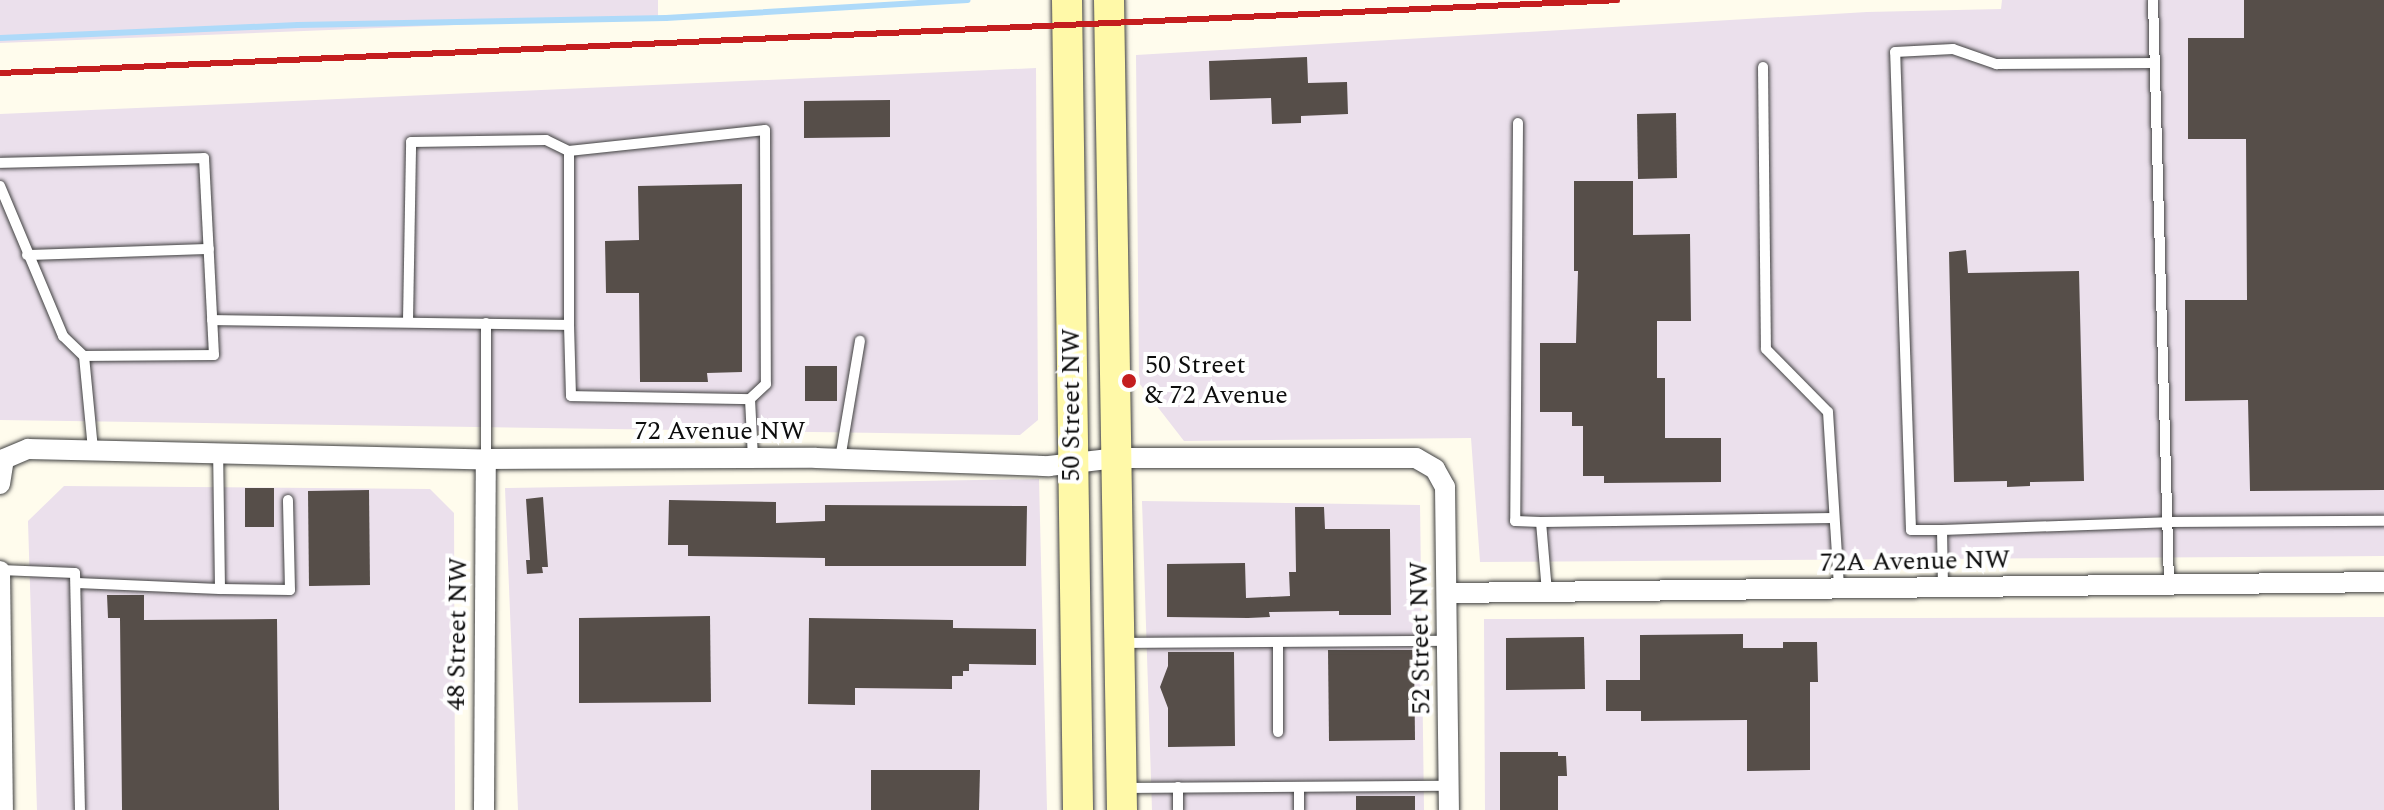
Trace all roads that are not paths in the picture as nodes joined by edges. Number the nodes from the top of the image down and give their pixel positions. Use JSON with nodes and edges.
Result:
{"nodes":[{"id":1,"x":1067,"y":0,"type":"edge"},
{"id":2,"x":1109,"y":0,"type":"edge"},
{"id":3,"x":2153,"y":0,"type":"edge"},
{"id":4,"x":2155,"y":63,"type":"junction"},
{"id":5,"x":1763,"y":67,"type":"dead end"},
{"id":6,"x":1518,"y":123,"type":"dead end"},
{"id":7,"x":569,"y":151,"type":"junction"},
{"id":8,"x":0,"y":163,"type":"edge"},
{"id":9,"x":0,"y":186,"type":"edge"},
{"id":10,"x":209,"y":249,"type":"junction"},
{"id":11,"x":27,"y":255,"type":"junction"},
{"id":12,"x":212,"y":320,"type":"junction"},
{"id":13,"x":408,"y":321,"type":"junction"},
{"id":14,"x":486,"y":323,"type":"junction"},
{"id":15,"x":569,"y":325,"type":"junction"},
{"id":16,"x":860,"y":341,"type":"dead end"},
{"id":17,"x":84,"y":356,"type":"junction"},
{"id":18,"x":750,"y":399,"type":"junction"},
{"id":19,"x":93,"y":450,"type":"junction"},
{"id":20,"x":218,"y":454,"type":"junction"},
{"id":21,"x":753,"y":458,"type":"junction"},
{"id":22,"x":1116,"y":458,"type":"junction"},
{"id":23,"x":486,"y":459,"type":"junction"},
{"id":24,"x":840,"y":459,"type":"junction"},
{"id":25,"x":1072,"y":466,"type":"junction"},
{"id":26,"x":1435,"y":469,"type":"joint"},
{"id":27,"x":1,"y":475,"type":"edge"},
{"id":28,"x":288,"y":500,"type":"dead end"},
{"id":29,"x":1834,"y":518,"type":"junction"},
{"id":30,"x":2384,"y":521,"type":"edge"},
{"id":31,"x":1541,"y":522,"type":"junction"},
{"id":32,"x":2167,"y":522,"type":"junction"},
{"id":33,"x":1942,"y":530,"type":"junction"},
{"id":34,"x":0,"y":571,"type":"edge"},
{"id":35,"x":2384,"y":582,"type":"edge"},
{"id":36,"x":76,"y":583,"type":"junction"},
{"id":37,"x":2169,"y":585,"type":"junction"},
{"id":38,"x":1943,"y":587,"type":"junction"},
{"id":39,"x":220,"y":589,"type":"junction"},
{"id":40,"x":1839,"y":589,"type":"junction"},
{"id":41,"x":1547,"y":592,"type":"junction"},
{"id":42,"x":1447,"y":593,"type":"junction"},
{"id":43,"x":1447,"y":641,"type":"junction"},
{"id":44,"x":1278,"y":642,"type":"junction"},
{"id":45,"x":1119,"y":643,"type":"junction"},
{"id":46,"x":1278,"y":732,"type":"dead end"},
{"id":47,"x":1449,"y":786,"type":"junction"},
{"id":48,"x":1,"y":787,"type":"edge"},
{"id":49,"x":1178,"y":787,"type":"junction"},
{"id":50,"x":1299,"y":787,"type":"junction"},
{"id":51,"x":1122,"y":799,"type":"edge"},
{"id":52,"x":3,"y":810,"type":"edge"},
{"id":53,"x":80,"y":810,"type":"edge"},
{"id":54,"x":484,"y":810,"type":"edge"},
{"id":55,"x":1078,"y":810,"type":"edge"},
{"id":56,"x":1178,"y":810,"type":"edge"},
{"id":57,"x":1299,"y":810,"type":"edge"},
{"id":58,"x":1449,"y":810,"type":"edge"}],
"edges":[{"from":1,"to":25,"type":"main road","name":"50 Street NW"},
{"from":2,"to":22,"type":"main road","name":"50 Street NW"},
{"from":3,"to":4,"type":"lane"},
{"from":4,"to":32,"type":"lane"},
{"from":4,"to":33,"type":"lane"},
{"from":5,"to":29,"type":"lane"},
{"from":6,"to":31,"type":"lane"},
{"from":7,"to":13,"type":"lane"},
{"from":7,"to":15,"type":"lane"},
{"from":7,"to":18,"type":"lane"},
{"from":8,"to":10,"type":"lane"},
{"from":9,"to":11,"type":"lane"},
{"from":10,"to":11,"type":"lane"},
{"from":10,"to":12,"type":"lane"},
{"from":11,"to":17,"type":"lane"},
{"from":12,"to":13,"type":"lane"},
{"from":12,"to":17,"type":"lane"},
{"from":13,"to":14,"type":"lane"},
{"from":14,"to":15,"type":"lane"},
{"from":14,"to":23,"type":"lane"},
{"from":15,"to":18,"type":"lane"},
{"from":16,"to":24,"type":"lane"},
{"from":17,"to":19,"type":"lane"},
{"from":18,"to":21,"type":"lane"},
{"from":19,"to":20,"type":"street","name":"72 Avenue NW"},
{"from":19,"to":27,"type":"street","name":"72 Avenue NW"},
{"from":20,"to":23,"type":"street","name":"72 Avenue NW"},
{"from":20,"to":39,"type":"lane"},
{"from":21,"to":23,"type":"street","name":"72 Avenue NW"},
{"from":21,"to":24,"type":"street","name":"72 Avenue NW"},
{"from":22,"to":25,"type":"street","name":"72 Avenue NW"},
{"from":22,"to":26,"type":"street","name":"72 Avenue NW"},
{"from":22,"to":45,"type":"main road","name":"50 Street NW"},
{"from":23,"to":54,"type":"street","name":"48 Street NW"},
{"from":24,"to":25,"type":"street","name":"72 Avenue NW"},
{"from":25,"to":55,"type":"main road","name":"50 Street NW"},
{"from":26,"to":42,"type":"street","name":"52 Street NW"},
{"from":28,"to":39,"type":"lane"},
{"from":29,"to":31,"type":"lane"},
{"from":29,"to":40,"type":"lane"},
{"from":30,"to":32,"type":"lane"},
{"from":31,"to":41,"type":"lane"},
{"from":32,"to":33,"type":"lane"},
{"from":32,"to":37,"type":"lane"},
{"from":33,"to":38,"type":"lane"},
{"from":34,"to":36,"type":"lane"},
{"from":34,"to":48,"type":"street"},
{"from":35,"to":37,"type":"street","name":"72A Avenue NW"},
{"from":36,"to":39,"type":"lane"},
{"from":36,"to":53,"type":"lane"},
{"from":37,"to":38,"type":"street","name":"72A Avenue NW"},
{"from":38,"to":40,"type":"street","name":"72A Avenue NW"},
{"from":40,"to":41,"type":"street","name":"72A Avenue NW"},
{"from":41,"to":42,"type":"street","name":"72A Avenue NW"},
{"from":42,"to":43,"type":"street","name":"52 Street NW"},
{"from":43,"to":44,"type":"lane"},
{"from":43,"to":47,"type":"street","name":"52 Street NW"},
{"from":44,"to":45,"type":"lane"},
{"from":44,"to":46,"type":"lane"},
{"from":45,"to":51,"type":"main road","name":"50 Street NW"},
{"from":47,"to":50,"type":"lane"},
{"from":47,"to":58,"type":"street","name":"52 Street NW"},
{"from":48,"to":52,"type":"street"},
{"from":49,"to":50,"type":"lane"},
{"from":49,"to":51,"type":"lane"},
{"from":49,"to":56,"type":"lane"},
{"from":50,"to":57,"type":"lane"}]}
